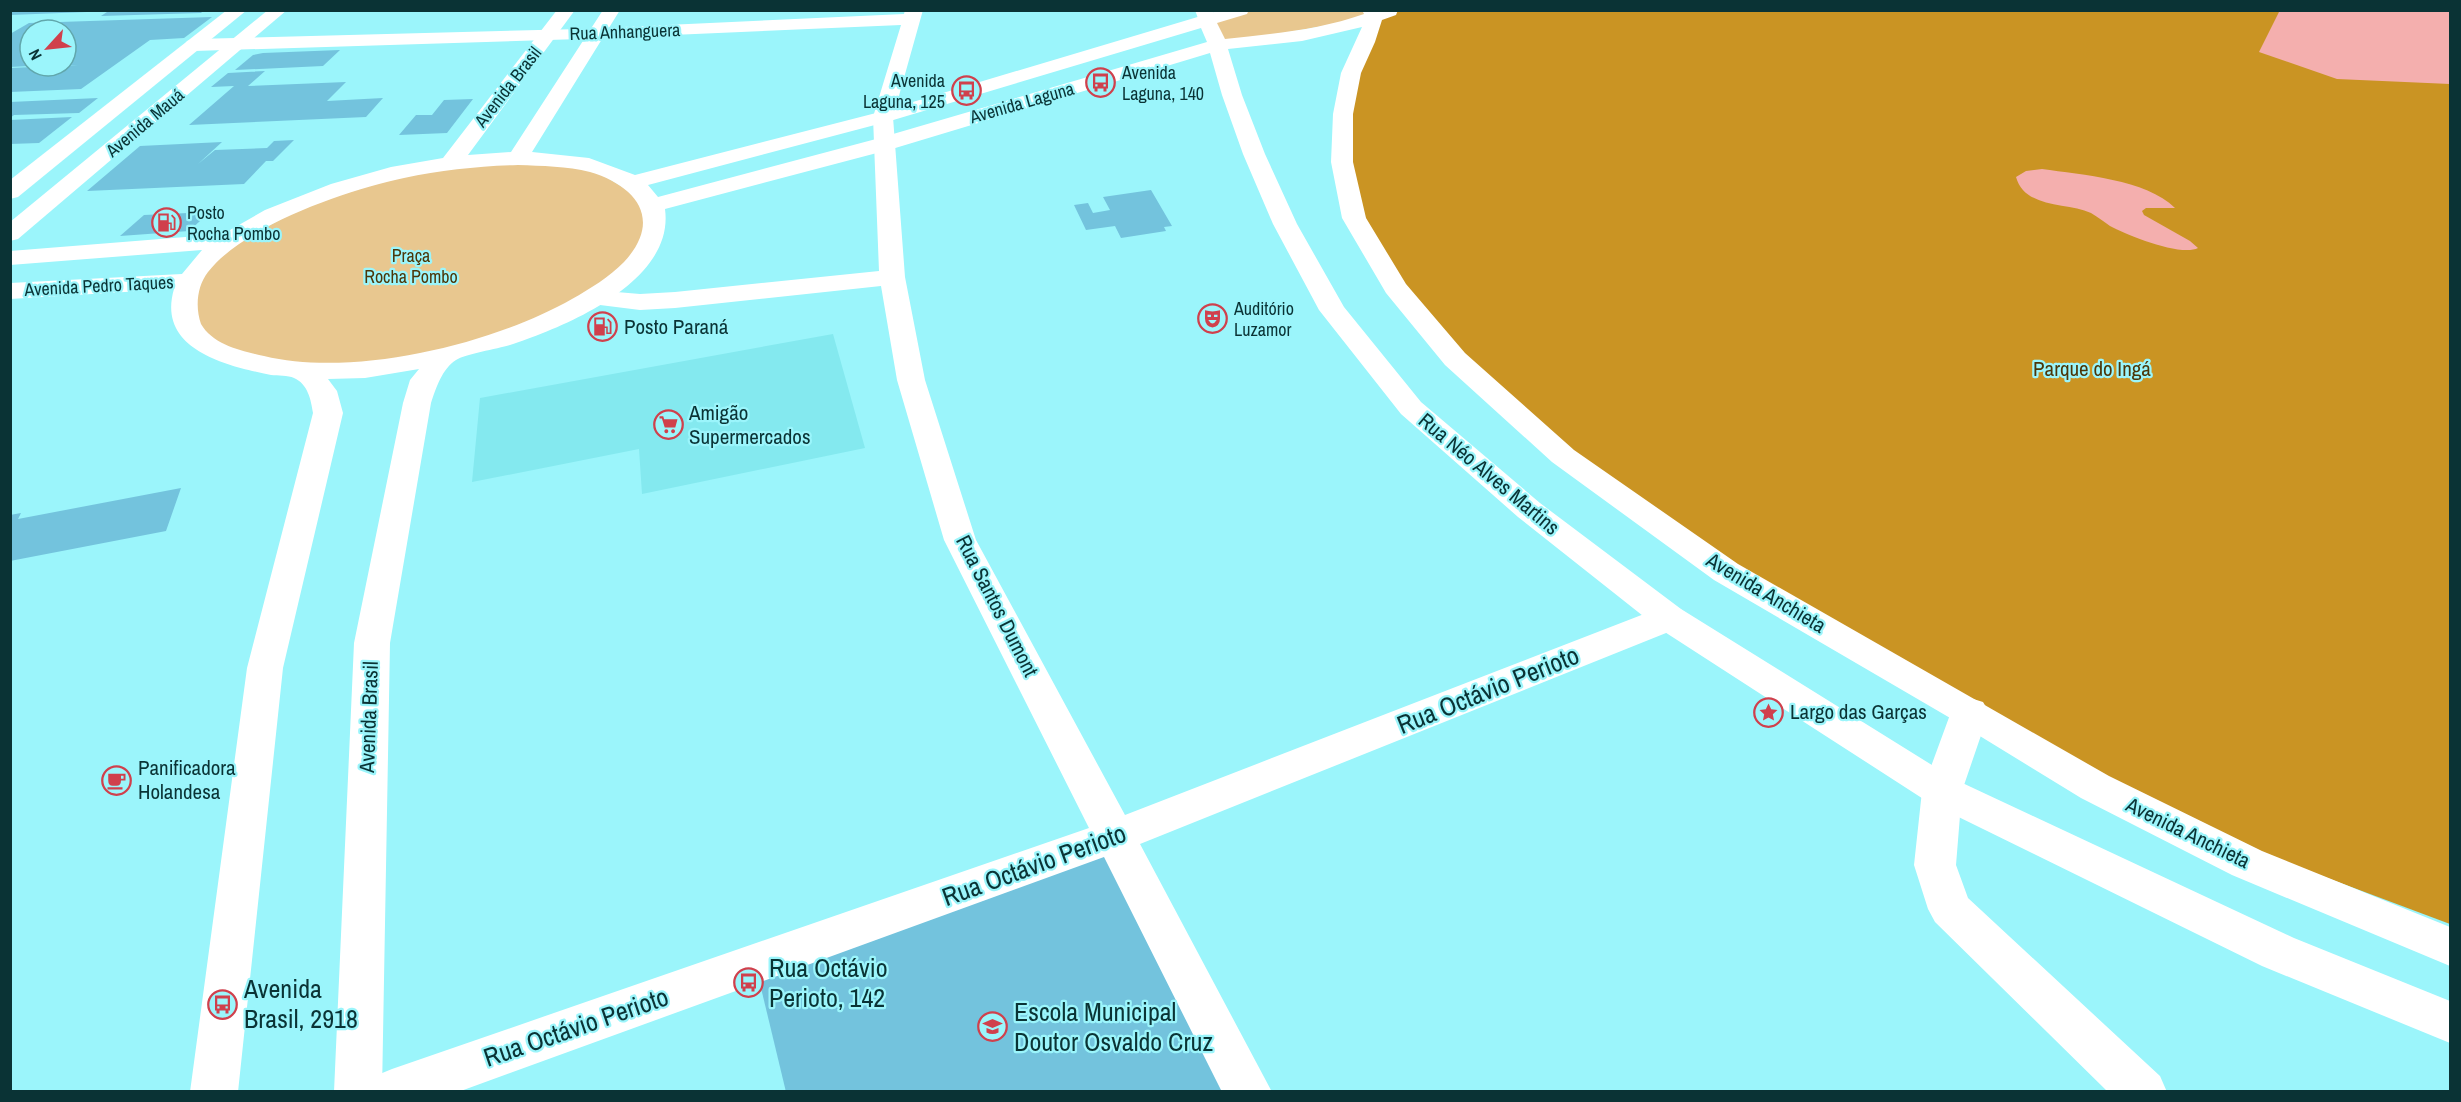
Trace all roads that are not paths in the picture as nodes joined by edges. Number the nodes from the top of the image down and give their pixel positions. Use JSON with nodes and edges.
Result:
{"nodes":[{"id":1,"x":239,"y":10,"type":"edge"},
{"id":2,"x":279,"y":10,"type":"edge"},
{"id":3,"x":567,"y":10,"type":"edge"},
{"id":4,"x":612,"y":10,"type":"edge"},
{"id":5,"x":1240,"y":10,"type":"edge"},
{"id":6,"x":1379,"y":13,"type":"edge"},
{"id":7,"x":913,"y":15,"type":"edge"},
{"id":8,"x":1209,"y":25,"type":"edge"},
{"id":9,"x":597,"y":33,"type":"junction"},
{"id":10,"x":548,"y":35,"type":"junction"},
{"id":11,"x":194,"y":45,"type":"junction"},
{"id":12,"x":237,"y":45,"type":"junction"},
{"id":13,"x":883,"y":131,"type":"junction"},
{"id":14,"x":518,"y":158,"type":"junction"},
{"id":15,"x":450,"y":163,"type":"junction"},
{"id":16,"x":632,"y":182,"type":"junction"},
{"id":17,"x":10,"y":192,"type":"edge"},
{"id":18,"x":653,"y":205,"type":"junction"},
{"id":19,"x":10,"y":234,"type":"edge"},
{"id":20,"x":227,"y":241,"type":"junction"},
{"id":21,"x":10,"y":258,"type":"edge"},
{"id":22,"x":892,"y":277,"type":"junction"},
{"id":23,"x":188,"y":281,"type":"junction"},
{"id":24,"x":10,"y":291,"type":"edge"},
{"id":25,"x":593,"y":298,"type":"junction"},
{"id":26,"x":446,"y":355,"type":"junction"},
{"id":27,"x":305,"y":372,"type":"junction"},
{"id":28,"x":1669,"y":618,"type":"junction"},
{"id":29,"x":1970,"y":712,"type":"junction"},
{"id":30,"x":1942,"y":790,"type":"junction"},
{"id":31,"x":1116,"y":836,"type":"junction"},
{"id":32,"x":2451,"y":947,"type":"edge"},
{"id":33,"x":2451,"y":1022,"type":"edge"},
{"id":34,"x":214,"y":1092,"type":"edge"},
{"id":35,"x":358,"y":1092,"type":"edge"},
{"id":36,"x":392,"y":1092,"type":"edge"},
{"id":37,"x":1248,"y":1092,"type":"edge"},
{"id":38,"x":2143,"y":1092,"type":"edge"}],
"edges":[{"from":1,"to":11,"type":"main road","name":"Avenida Mauá"},
{"from":2,"to":12,"type":"main road","name":"Avenida Mauá"},
{"from":3,"to":10,"type":"main road","name":"Avenida Brasil"},
{"from":4,"to":9,"type":"main road","name":"Avenida Brasil"},
{"from":5,"to":8,"type":"main road","name":"Avenida Laguna"},
{"from":6,"to":8,"type":"main road","name":"Avenida Laguna"},
{"from":6,"to":29,"type":"main road","name":"Avenida Anchieta"},
{"from":7,"to":9,"type":"main road","name":"Rua Anhanguera"},
{"from":7,"to":13,"type":"main road","name":"Rua Santos Dumont"},
{"from":8,"to":13,"type":"main road","name":"Avenida Laguna"},
{"from":8,"to":13,"type":"main road","name":"Avenida Laguna"},
{"from":8,"to":28,"type":"main road","name":"Rua Néo Alves Martins"},
{"from":9,"to":10,"type":"main road","name":"Rua Anhanguera"},
{"from":9,"to":14,"type":"main road","name":"Avenida Brasil"},
{"from":10,"to":12,"type":"main road","name":"Rua Anhanguera"},
{"from":10,"to":15,"type":"main road","name":"Avenida Brasil"},
{"from":11,"to":12,"type":"main road","name":"Rua Anhanguera"},
{"from":11,"to":17,"type":"main road","name":"Avenida Mauá"},
{"from":12,"to":19,"type":"main road","name":"Avenida Mauá"},
{"from":13,"to":16,"type":"main road","name":"Avenida Laguna"},
{"from":13,"to":18,"type":"main road","name":"Avenida Laguna"},
{"from":13,"to":22,"type":"main road","name":"Rua Santos Dumont"},
{"from":14,"to":15,"type":"main road"},
{"from":14,"to":16,"type":"main road"},
{"from":15,"to":20,"type":"main road"},
{"from":16,"to":18,"type":"main road"},
{"from":18,"to":25,"type":"main road"},
{"from":20,"to":21,"type":"main road","name":"Avenida Pedro Taques"},
{"from":20,"to":23,"type":"main road"},
{"from":22,"to":25,"type":"main road"},
{"from":22,"to":31,"type":"main road","name":"Rua Santos Dumont"},
{"from":23,"to":24,"type":"main road","name":"Avenida Pedro Taques"},
{"from":23,"to":27,"type":"main road"},
{"from":25,"to":26,"type":"main road"},
{"from":26,"to":27,"type":"main road"},
{"from":26,"to":35,"type":"main road","name":"Avenida Brasil"},
{"from":27,"to":34,"type":"main road"},
{"from":28,"to":30,"type":"main road","name":"Rua Néo Alves Martins"},
{"from":28,"to":31,"type":"main road","name":"Rua Octávio Perioto"},
{"from":29,"to":30,"type":"main road"},
{"from":29,"to":32,"type":"main road","name":"Avenida Anchieta"},
{"from":30,"to":33,"type":"main road"},
{"from":30,"to":38,"type":"main road"},
{"from":31,"to":36,"type":"main road","name":"Rua Octávio Perioto"},
{"from":31,"to":37,"type":"main road","name":"Rua Santos Dumont"}]}
